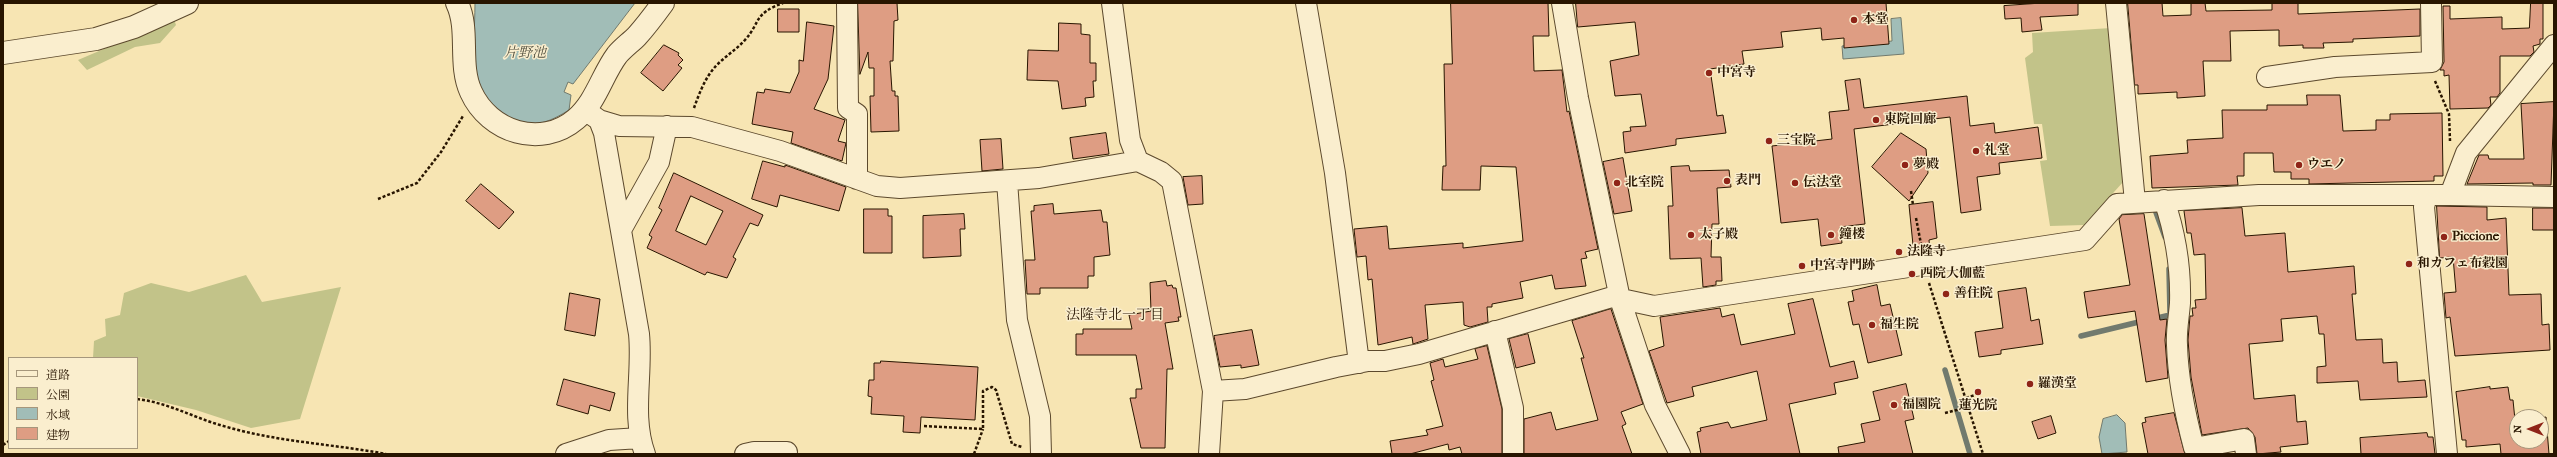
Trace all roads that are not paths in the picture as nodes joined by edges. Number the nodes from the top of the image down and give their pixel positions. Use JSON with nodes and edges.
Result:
{"nodes":[{"id":1,"x":187,"y":3,"type":"edge"},
{"id":2,"x":457,"y":3,"type":"edge"},
{"id":3,"x":663,"y":3,"type":"edge"},
{"id":4,"x":847,"y":3,"type":"edge"},
{"id":5,"x":1112,"y":3,"type":"edge"},
{"id":6,"x":1306,"y":3,"type":"edge"},
{"id":7,"x":1562,"y":3,"type":"edge"},
{"id":8,"x":2116,"y":3,"type":"edge"},
{"id":9,"x":2430,"y":3,"type":"edge"},
{"id":10,"x":2554,"y":45,"type":"edge"},
{"id":11,"x":3,"y":52,"type":"edge"},
{"id":12,"x":2268,"y":77,"type":"dead end"},
{"id":13,"x":592,"y":115,"type":"junction"},
{"id":14,"x":667,"y":126,"type":"junction"},
{"id":15,"x":1138,"y":161,"type":"junction"},
{"id":16,"x":857,"y":179,"type":"junction"},
{"id":17,"x":1007,"y":181,"type":"junction"},
{"id":18,"x":2450,"y":195,"type":"junction"},
{"id":19,"x":2554,"y":197,"type":"edge"},
{"id":20,"x":2425,"y":199,"type":"junction"},
{"id":21,"x":2135,"y":202,"type":"junction"},
{"id":22,"x":2165,"y":204,"type":"junction"},
{"id":23,"x":621,"y":230,"type":"junction"},
{"id":24,"x":1620,"y":299,"type":"junction"},
{"id":25,"x":1495,"y":331,"type":"junction"},
{"id":26,"x":1359,"y":363,"type":"junction"},
{"id":27,"x":1213,"y":391,"type":"junction"},
{"id":28,"x":643,"y":446,"type":"edge"},
{"id":29,"x":787,"y":452,"type":"dead end"},
{"id":30,"x":752,"y":453,"type":"edge"},
{"id":31,"x":566,"y":454,"type":"edge"},
{"id":32,"x":1041,"y":454,"type":"edge"},
{"id":33,"x":1209,"y":454,"type":"edge"},
{"id":34,"x":1513,"y":454,"type":"edge"},
{"id":35,"x":1680,"y":454,"type":"edge"},
{"id":36,"x":2246,"y":454,"type":"edge"},
{"id":37,"x":2447,"y":454,"type":"edge"}],
"edges":[{"from":1,"to":11,"type":"street"},
{"from":2,"to":13,"type":"street"},
{"from":3,"to":13,"type":"street"},
{"from":4,"to":16,"type":"street"},
{"from":5,"to":15,"type":"street"},
{"from":6,"to":26,"type":"street"},
{"from":7,"to":24,"type":"street"},
{"from":8,"to":21,"type":"street"},
{"from":9,"to":12,"type":"street"},
{"from":10,"to":18,"type":"street"},
{"from":13,"to":14,"type":"street"},
{"from":13,"to":23,"type":"street"},
{"from":14,"to":16,"type":"street"},
{"from":14,"to":23,"type":"street"},
{"from":15,"to":17,"type":"street"},
{"from":15,"to":27,"type":"street"},
{"from":16,"to":17,"type":"street"},
{"from":17,"to":32,"type":"street"},
{"from":18,"to":19,"type":"street"},
{"from":18,"to":20,"type":"street"},
{"from":20,"to":22,"type":"street"},
{"from":20,"to":37,"type":"street"},
{"from":21,"to":22,"type":"street"},
{"from":21,"to":24,"type":"street"},
{"from":22,"to":36,"type":"street"},
{"from":23,"to":28,"type":"street"},
{"from":24,"to":25,"type":"street"},
{"from":24,"to":35,"type":"street"},
{"from":25,"to":26,"type":"street"},
{"from":25,"to":34,"type":"street"},
{"from":26,"to":27,"type":"street"},
{"from":27,"to":33,"type":"street"},
{"from":28,"to":31,"type":"street"},
{"from":29,"to":30,"type":"street"}]}
